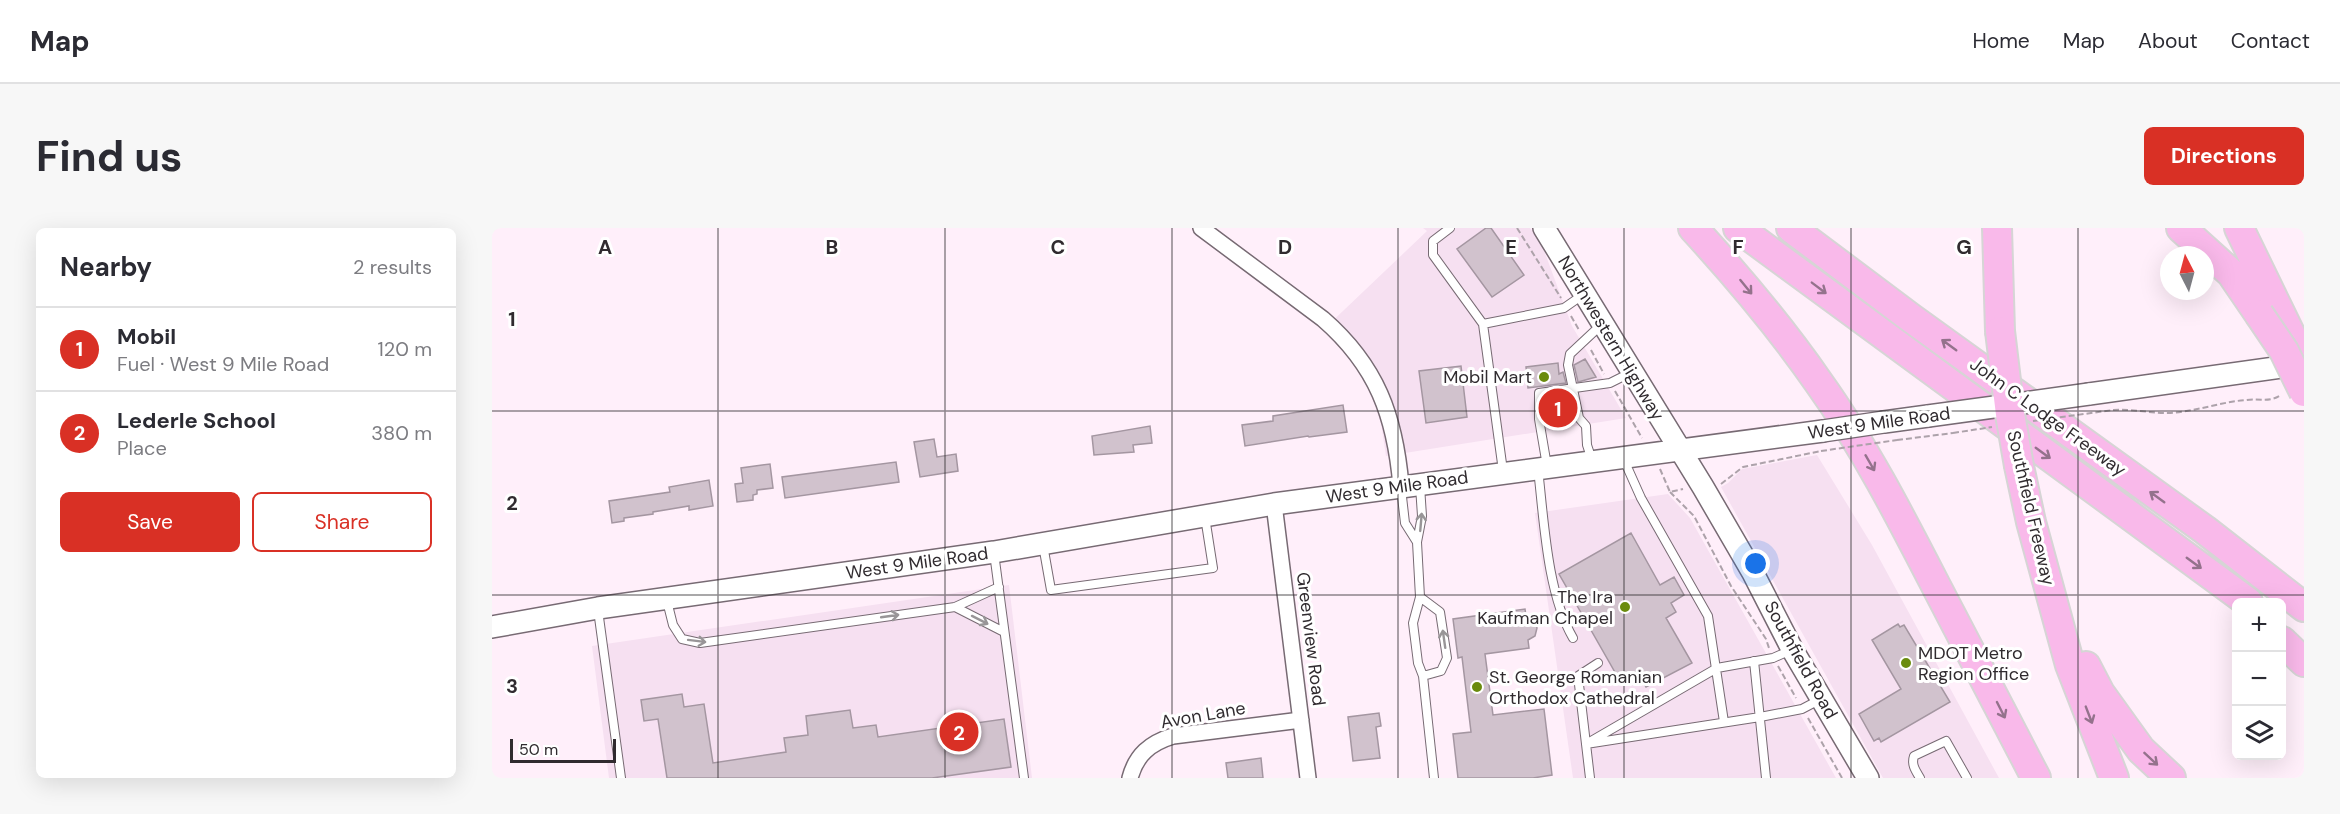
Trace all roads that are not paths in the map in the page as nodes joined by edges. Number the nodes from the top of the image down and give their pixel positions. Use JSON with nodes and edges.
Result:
{"nodes":[{"id":1,"x":1201,"y":228,"type":"edge"},
{"id":2,"x":1450,"y":228,"type":"edge"},
{"id":3,"x":1544,"y":228,"type":"edge"},
{"id":4,"x":1693,"y":228,"type":"edge"},
{"id":5,"x":1738,"y":228,"type":"edge"},
{"id":6,"x":1791,"y":228,"type":"edge"},
{"id":7,"x":1997,"y":228,"type":"edge"},
{"id":8,"x":2181,"y":228,"type":"edge"},
{"id":9,"x":2239,"y":228,"type":"edge"},
{"id":10,"x":2258,"y":228,"type":"edge"},
{"id":11,"x":1584,"y":294,"type":"junction"},
{"id":12,"x":2286,"y":311,"type":"edge"},
{"id":13,"x":1484,"y":324,"type":"junction"},
{"id":14,"x":1602,"y":324,"type":"junction"},
{"id":15,"x":2304,"y":363,"type":"edge"},
{"id":16,"x":1631,"y":372,"type":"junction"},
{"id":17,"x":1573,"y":388,"type":"junction"},
{"id":18,"x":2294,"y":393,"type":"edge"},
{"id":19,"x":1677,"y":449,"type":"junction"},
{"id":20,"x":1623,"y":456,"type":"junction"},
{"id":21,"x":1592,"y":460,"type":"junction"},
{"id":22,"x":1542,"y":467,"type":"junction"},
{"id":23,"x":1503,"y":472,"type":"junction"},
{"id":24,"x":1410,"y":485,"type":"junction"},
{"id":25,"x":1274,"y":504,"type":"junction"},
{"id":26,"x":1205,"y":516,"type":"junction"},
{"id":27,"x":2205,"y":530,"type":"junction"},
{"id":28,"x":1417,"y":542,"type":"junction"},
{"id":29,"x":1043,"y":544,"type":"junction"},
{"id":30,"x":994,"y":552,"type":"junction"},
{"id":31,"x":2221,"y":582,"type":"junction"},
{"id":32,"x":999,"y":587,"type":"junction"},
{"id":33,"x":2304,"y":592,"type":"edge"},
{"id":34,"x":1420,"y":597,"type":"junction"},
{"id":35,"x":2237,"y":598,"type":"edge"},
{"id":36,"x":2242,"y":598,"type":"edge"},
{"id":37,"x":666,"y":599,"type":"junction"},
{"id":38,"x":955,"y":607,"type":"junction"},
{"id":39,"x":2304,"y":607,"type":"edge"},
{"id":40,"x":598,"y":608,"type":"junction"},
{"id":41,"x":2059,"y":620,"type":"junction"},
{"id":42,"x":492,"y":627,"type":"edge"},
{"id":43,"x":2286,"y":631,"type":"edge"},
{"id":44,"x":1005,"y":632,"type":"junction"},
{"id":45,"x":1573,"y":638,"type":"dead end"},
{"id":46,"x":2286,"y":645,"type":"edge"},
{"id":47,"x":2304,"y":645,"type":"edge"},
{"id":48,"x":1792,"y":649,"type":"junction"},
{"id":49,"x":1754,"y":661,"type":"junction"},
{"id":50,"x":2304,"y":662,"type":"edge"},
{"id":51,"x":1598,"y":663,"type":"dead end"},
{"id":52,"x":1717,"y":668,"type":"junction"},
{"id":53,"x":1423,"y":676,"type":"junction"},
{"id":54,"x":1822,"y":698,"type":"junction"},
{"id":55,"x":1760,"y":717,"type":"junction"},
{"id":56,"x":1301,"y":720,"type":"junction"},
{"id":57,"x":1724,"y":722,"type":"junction"},
{"id":58,"x":1587,"y":744,"type":"junction"},
{"id":59,"x":621,"y":778,"type":"edge"},
{"id":60,"x":1024,"y":778,"type":"edge"},
{"id":61,"x":1130,"y":778,"type":"edge"},
{"id":62,"x":1308,"y":778,"type":"edge"},
{"id":63,"x":1434,"y":778,"type":"edge"},
{"id":64,"x":1590,"y":778,"type":"edge"},
{"id":65,"x":1767,"y":778,"type":"edge"},
{"id":66,"x":1868,"y":778,"type":"edge"},
{"id":67,"x":1920,"y":778,"type":"edge"},
{"id":68,"x":1966,"y":778,"type":"edge"},
{"id":69,"x":2036,"y":778,"type":"edge"},
{"id":70,"x":2114,"y":778,"type":"edge"},
{"id":71,"x":2171,"y":778,"type":"edge"}],
"edges":[{"from":1,"to":24,"type":"street"},
{"from":2,"to":13,"type":"lane"},
{"from":3,"to":11,"type":"main road","name":"Northwestern Highway"},
{"from":4,"to":69,"type":"highway","one_way":true},
{"from":5,"to":31,"type":"highway","name":"John C Lodge Freeway","one_way":true},
{"from":27,"to":6,"type":"highway","name":"John C Lodge Freeway","one_way":true},
{"from":7,"to":41,"type":"highway","name":"Southfield Freeway","bridge":true},
{"from":8,"to":12,"type":"highway"},
{"from":9,"to":12,"type":"highway"},
{"from":10,"to":12,"type":"highway"},
{"from":11,"to":13,"type":"lane"},
{"from":11,"to":14,"type":"main road","name":"Northwestern Highway"},
{"from":12,"to":15,"type":"highway"},
{"from":12,"to":18,"type":"highway","bridge":true},
{"from":13,"to":23,"type":"lane"},
{"from":14,"to":16,"type":"main road","name":"Northwestern Highway"},
{"from":14,"to":17,"type":"lane"},
{"from":15,"to":19,"type":"main road","name":"West 9 Mile Road","bridge":true},
{"from":16,"to":17,"type":"lane"},
{"from":16,"to":19,"type":"main road","name":"Northwestern Highway"},
{"from":17,"to":21,"type":"lane"},
{"from":17,"to":22,"type":"lane"},
{"from":19,"to":20,"type":"main road","name":"West 9 Mile Road"},
{"from":19,"to":48,"type":"main road","name":"Southfield Road"},
{"from":20,"to":21,"type":"main road","name":"West 9 Mile Road"},
{"from":20,"to":52,"type":"lane"},
{"from":21,"to":22,"type":"main road","name":"West 9 Mile Road"},
{"from":22,"to":23,"type":"main road","name":"West 9 Mile Road"},
{"from":22,"to":45,"type":"lane"},
{"from":23,"to":24,"type":"main road","name":"West 9 Mile Road"},
{"from":24,"to":25,"type":"main road","name":"West 9 Mile Road"},
{"from":28,"to":24,"type":"lane","one_way":true},
{"from":24,"to":28,"type":"lane"},
{"from":25,"to":26,"type":"main road","name":"West 9 Mile Road"},
{"from":25,"to":56,"type":"street","name":"Greenview Road"},
{"from":26,"to":29,"type":"main road","name":"West 9 Mile Road"},
{"from":26,"to":29,"type":"lane"},
{"from":27,"to":33,"type":"highway"},
{"from":27,"to":39,"type":"highway","name":"John C Lodge Freeway"},
{"from":28,"to":34,"type":"lane"},
{"from":29,"to":30,"type":"main road","name":"West 9 Mile Road"},
{"from":30,"to":32,"type":"lane"},
{"from":30,"to":37,"type":"main road","name":"West 9 Mile Road"},
{"from":31,"to":35,"type":"highway"},
{"from":31,"to":36,"type":"highway","name":"John C Lodge Freeway"},
{"from":32,"to":38,"type":"lane"},
{"from":32,"to":44,"type":"lane"},
{"from":34,"to":53,"type":"lane"},
{"from":53,"to":34,"type":"lane","one_way":true},
{"from":37,"to":38,"type":"lane","one_way":true},
{"from":37,"to":40,"type":"main road","name":"West 9 Mile Road"},
{"from":38,"to":44,"type":"lane","one_way":true},
{"from":40,"to":42,"type":"main road","name":"West 9 Mile Road"},
{"from":40,"to":59,"type":"lane"},
{"from":41,"to":70,"type":"highway","name":"Southfield Freeway","one_way":true},
{"from":41,"to":71,"type":"highway","one_way":true},
{"from":43,"to":47,"type":"highway"},
{"from":44,"to":60,"type":"lane"},
{"from":46,"to":50,"type":"highway"},
{"from":48,"to":49,"type":"lane"},
{"from":48,"to":54,"type":"main road","name":"Southfield Road"},
{"from":49,"to":52,"type":"lane"},
{"from":49,"to":55,"type":"lane"},
{"from":51,"to":58,"type":"lane"},
{"from":52,"to":57,"type":"lane"},
{"from":52,"to":58,"type":"lane"},
{"from":53,"to":63,"type":"lane"},
{"from":54,"to":55,"type":"lane"},
{"from":54,"to":66,"type":"main road","name":"Southfield Road"},
{"from":55,"to":57,"type":"lane"},
{"from":55,"to":65,"type":"lane"},
{"from":56,"to":61,"type":"street","name":"Avon Lane"},
{"from":56,"to":62,"type":"street","name":"Greenview Road"},
{"from":57,"to":58,"type":"lane"},
{"from":58,"to":64,"type":"lane"},
{"from":67,"to":68,"type":"lane"}]}
